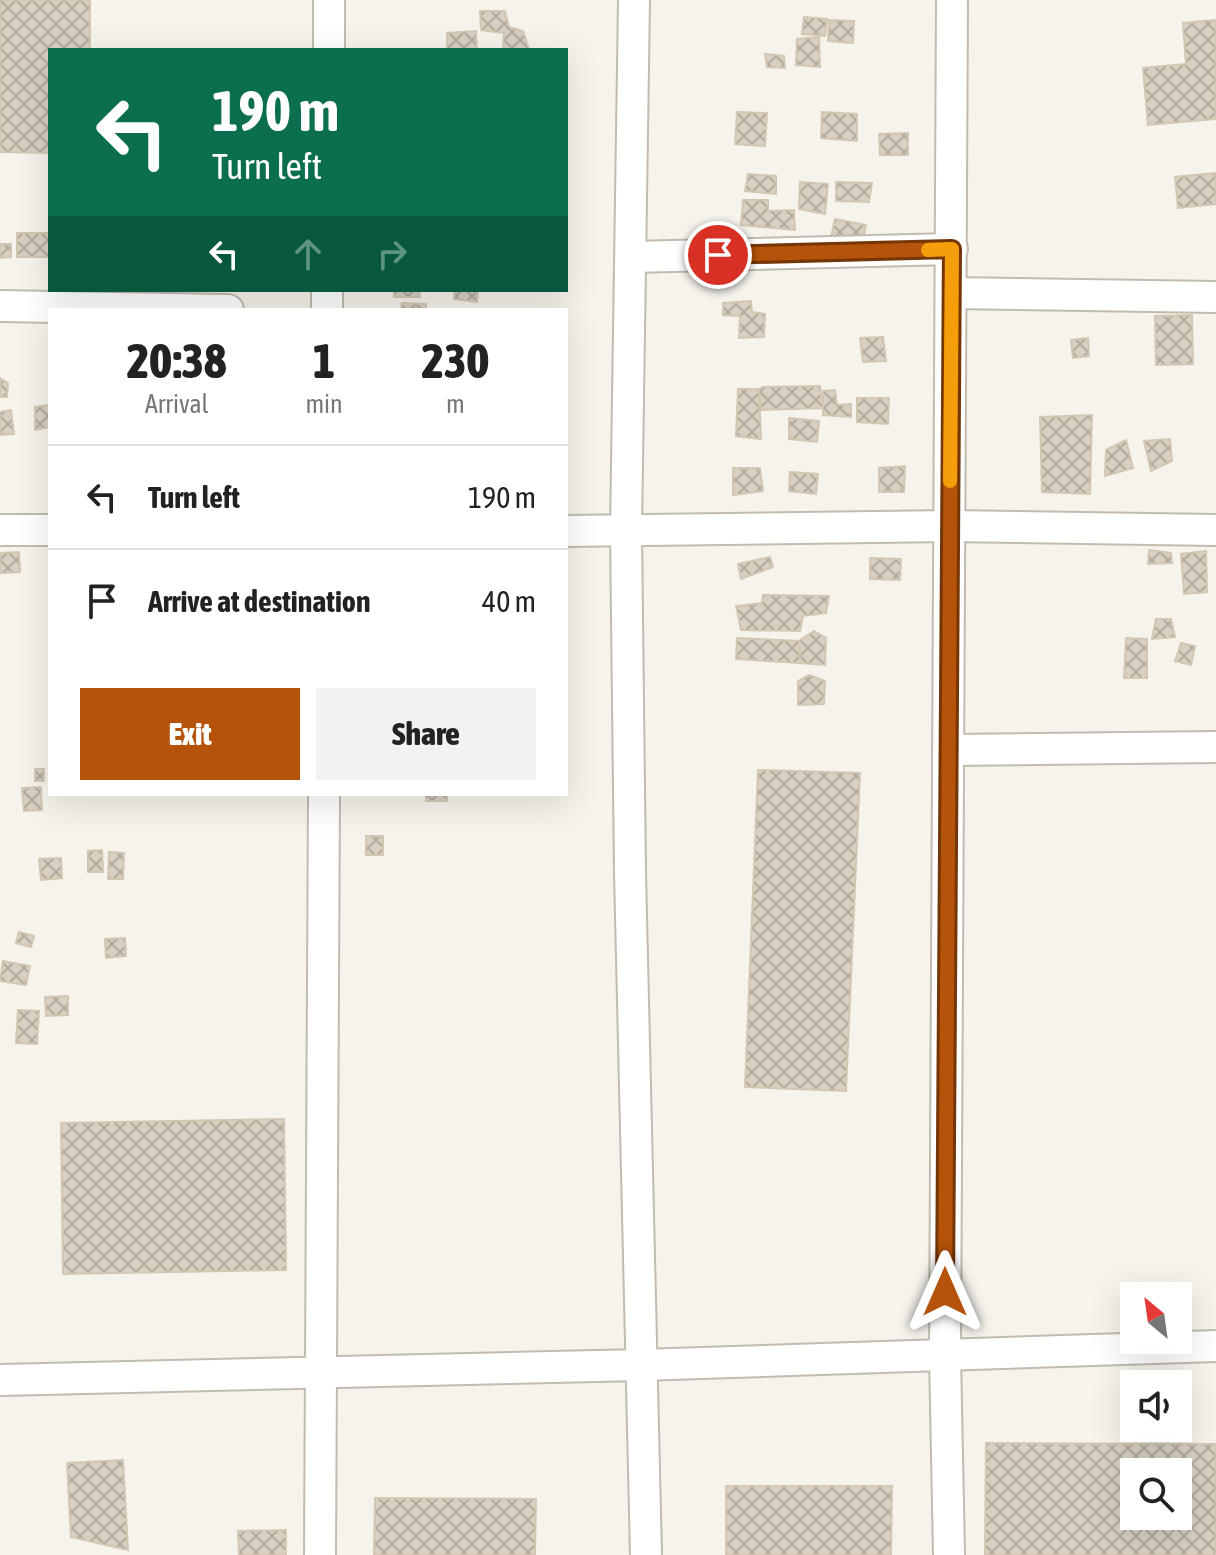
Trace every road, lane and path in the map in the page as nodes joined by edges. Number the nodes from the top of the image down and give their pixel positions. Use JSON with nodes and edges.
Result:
{"nodes":[{"id":1,"x":329,"y":0,"type":"edge"},
{"id":2,"x":634,"y":0,"type":"edge"},
{"id":3,"x":952,"y":0,"type":"edge"},
{"id":4,"x":329,"y":48,"type":"edge"},
{"id":5,"x":952,"y":249,"type":"junction"},
{"id":6,"x":631,"y":257,"type":"junction"},
{"id":7,"x":952,"y":293,"type":"junction"},
{"id":8,"x":1216,"y":297,"type":"edge"},
{"id":9,"x":0,"y":306,"type":"edge"},
{"id":10,"x":114,"y":308,"type":"edge"},
{"id":11,"x":950,"y":526,"type":"junction"},
{"id":12,"x":0,"y":530,"type":"edge"},
{"id":13,"x":48,"y":530,"type":"edge"},
{"id":14,"x":1216,"y":530,"type":"edge"},
{"id":15,"x":568,"y":531,"type":"edge"},
{"id":16,"x":626,"y":531,"type":"junction"},
{"id":17,"x":1216,"y":747,"type":"edge"},
{"id":18,"x":949,"y":750,"type":"junction"},
{"id":19,"x":324,"y":796,"type":"edge"},
{"id":20,"x":1216,"y":1346,"type":"edge"},
{"id":21,"x":945,"y":1355,"type":"junction"},
{"id":22,"x":641,"y":1365,"type":"junction"},
{"id":23,"x":320,"y":1373,"type":"junction"},
{"id":24,"x":0,"y":1380,"type":"edge"},
{"id":25,"x":320,"y":1555,"type":"edge"},
{"id":26,"x":646,"y":1555,"type":"edge"},
{"id":27,"x":949,"y":1555,"type":"edge"}],
"edges":[{"from":1,"to":4,"type":"street"},
{"from":2,"to":6,"type":"street"},
{"from":3,"to":5,"type":"street"},
{"from":5,"to":6,"type":"street"},
{"from":5,"to":7,"type":"street"},
{"from":6,"to":16,"type":"street"},
{"from":7,"to":8,"type":"street"},
{"from":7,"to":11,"type":"street"},
{"from":9,"to":10,"type":"street"},
{"from":11,"to":14,"type":"street"},
{"from":11,"to":16,"type":"street"},
{"from":11,"to":18,"type":"street"},
{"from":12,"to":13,"type":"street"},
{"from":15,"to":16,"type":"street"},
{"from":16,"to":22,"type":"street"},
{"from":17,"to":18,"type":"street"},
{"from":18,"to":21,"type":"street"},
{"from":19,"to":23,"type":"street"},
{"from":20,"to":21,"type":"street"},
{"from":21,"to":22,"type":"street"},
{"from":21,"to":27,"type":"street"},
{"from":22,"to":23,"type":"street"},
{"from":22,"to":26,"type":"street"},
{"from":23,"to":24,"type":"street"},
{"from":23,"to":25,"type":"street"}]}
